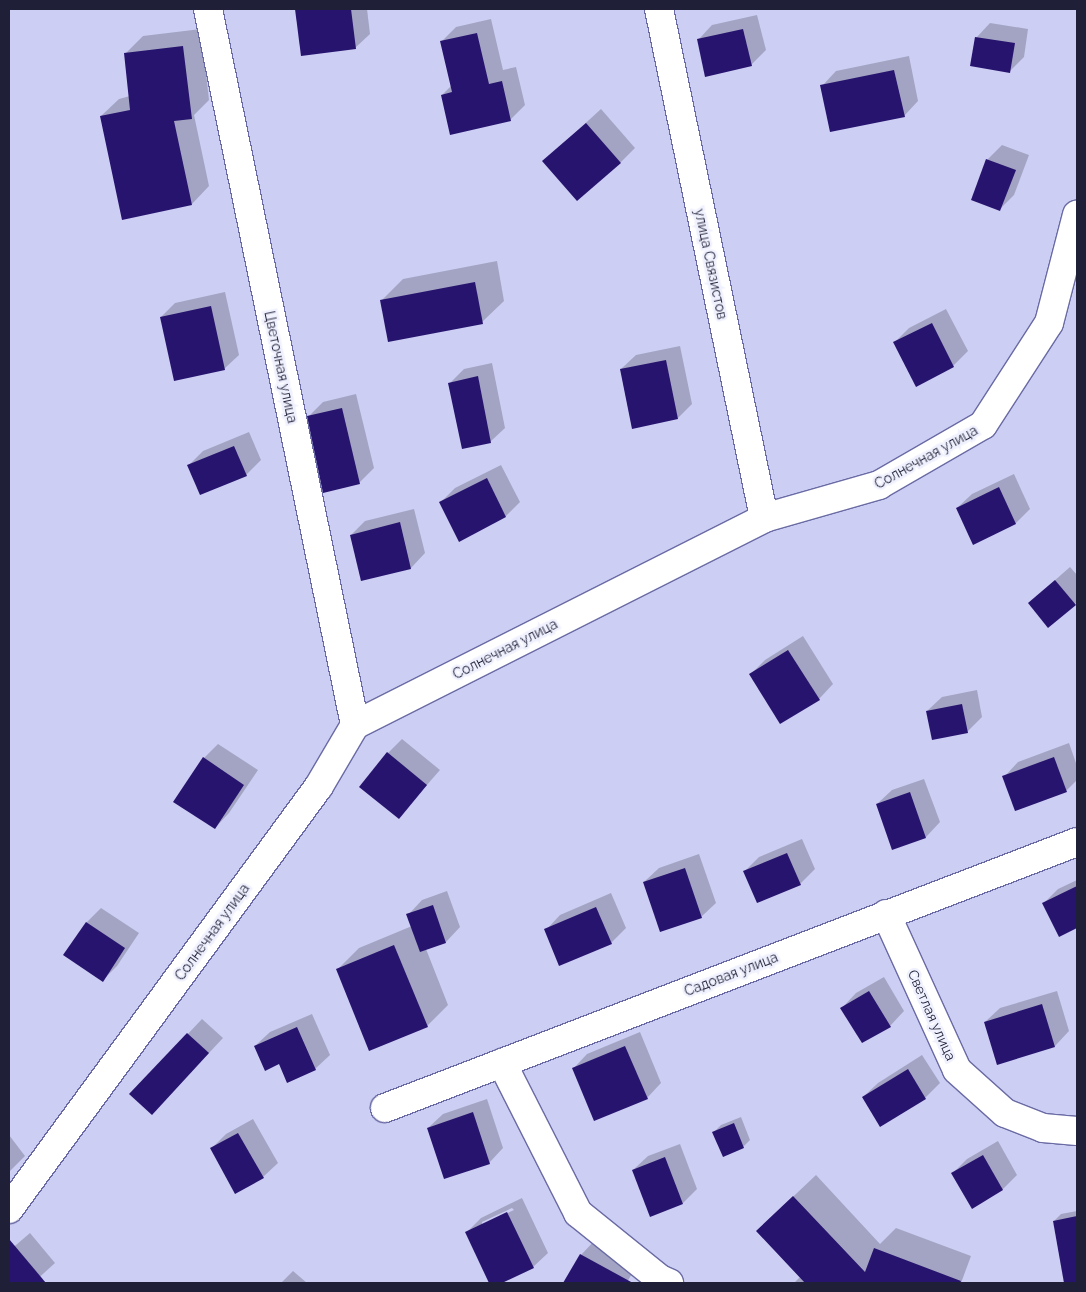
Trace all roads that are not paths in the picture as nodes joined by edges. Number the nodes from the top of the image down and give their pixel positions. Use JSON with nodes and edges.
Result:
{"nodes":[{"id":1,"x":208,"y":9,"type":"edge"},
{"id":2,"x":658,"y":9,"type":"edge"},
{"id":3,"x":1077,"y":215,"type":"edge"},
{"id":4,"x":764,"y":518,"type":"junction"},
{"id":5,"x":354,"y":725,"type":"junction"},
{"id":6,"x":1077,"y":842,"type":"edge"},
{"id":7,"x":886,"y":914,"type":"junction"},
{"id":8,"x":502,"y":1063,"type":"junction"},
{"id":9,"x":385,"y":1108,"type":"dead end"},
{"id":10,"x":1077,"y":1131,"type":"edge"},
{"id":11,"x":9,"y":1209,"type":"edge"},
{"id":12,"x":669,"y":1283,"type":"edge"}],
"edges":[{"from":1,"to":5,"type":"street","name":"Цветочная улица"},
{"from":2,"to":4,"type":"street","name":"улица Связистов"},
{"from":3,"to":4,"type":"street","name":"Солнечная улица"},
{"from":4,"to":5,"type":"street","name":"Солнечная улица"},
{"from":5,"to":11,"type":"street","name":"Солнечная улица"},
{"from":6,"to":7,"type":"street","name":"Садовая улица"},
{"from":7,"to":8,"type":"street","name":"Садовая улица"},
{"from":7,"to":10,"type":"street","name":"Светлая улица"},
{"from":8,"to":9,"type":"street","name":"Садовая улица"},
{"from":8,"to":12,"type":"street"}]}
